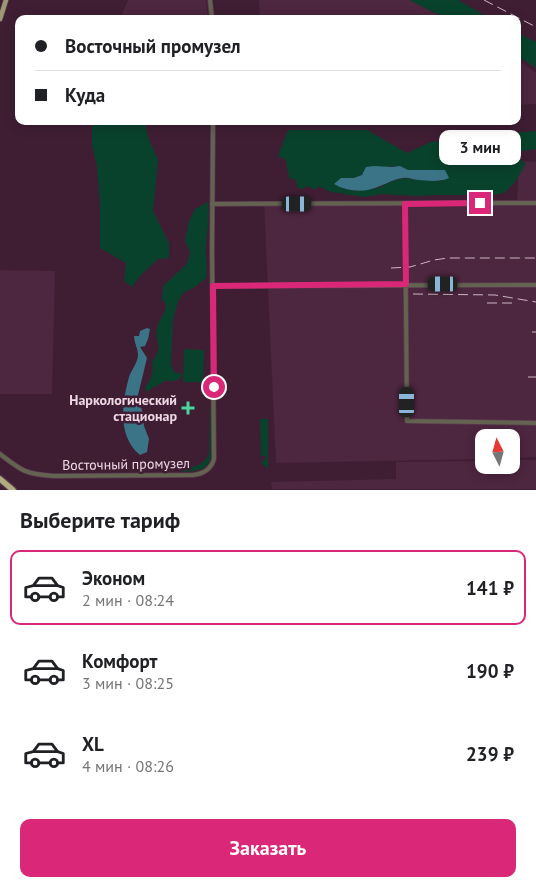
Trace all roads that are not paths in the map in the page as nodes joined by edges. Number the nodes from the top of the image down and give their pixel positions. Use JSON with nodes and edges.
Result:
{"nodes":[{"id":1,"x":6,"y":0,"type":"edge"},
{"id":2,"x":210,"y":0,"type":"edge"},
{"id":3,"x":212,"y":15,"type":"edge"},
{"id":4,"x":0,"y":19,"type":"edge"},
{"id":5,"x":213,"y":125,"type":"edge"},
{"id":6,"x":536,"y":203,"type":"edge"},
{"id":7,"x":212,"y":204,"type":"junction"},
{"id":8,"x":405,"y":204,"type":"junction"},
{"id":9,"x":406,"y":284,"type":"junction"},
{"id":10,"x":536,"y":284,"type":"edge"},
{"id":11,"x":213,"y":286,"type":"junction"},
{"id":12,"x":536,"y":423,"type":"edge"},
{"id":13,"x":0,"y":454,"type":"edge"},
{"id":14,"x":0,"y":479,"type":"edge"},
{"id":15,"x":13,"y":490,"type":"edge"}],
"edges":[{"from":1,"to":4,"type":"main road"},
{"from":2,"to":3,"type":"street"},
{"from":5,"to":7,"type":"street","name":"Восточный промузел"},
{"from":6,"to":8,"type":"street"},
{"from":7,"to":8,"type":"street"},
{"from":7,"to":11,"type":"street","name":"Восточный промузел"},
{"from":8,"to":9,"type":"street"},
{"from":9,"to":10,"type":"street"},
{"from":9,"to":11,"type":"street"},
{"from":9,"to":12,"type":"street"},
{"from":11,"to":13,"type":"street","name":"Восточный промузел"},
{"from":14,"to":15,"type":"highway"}]}
